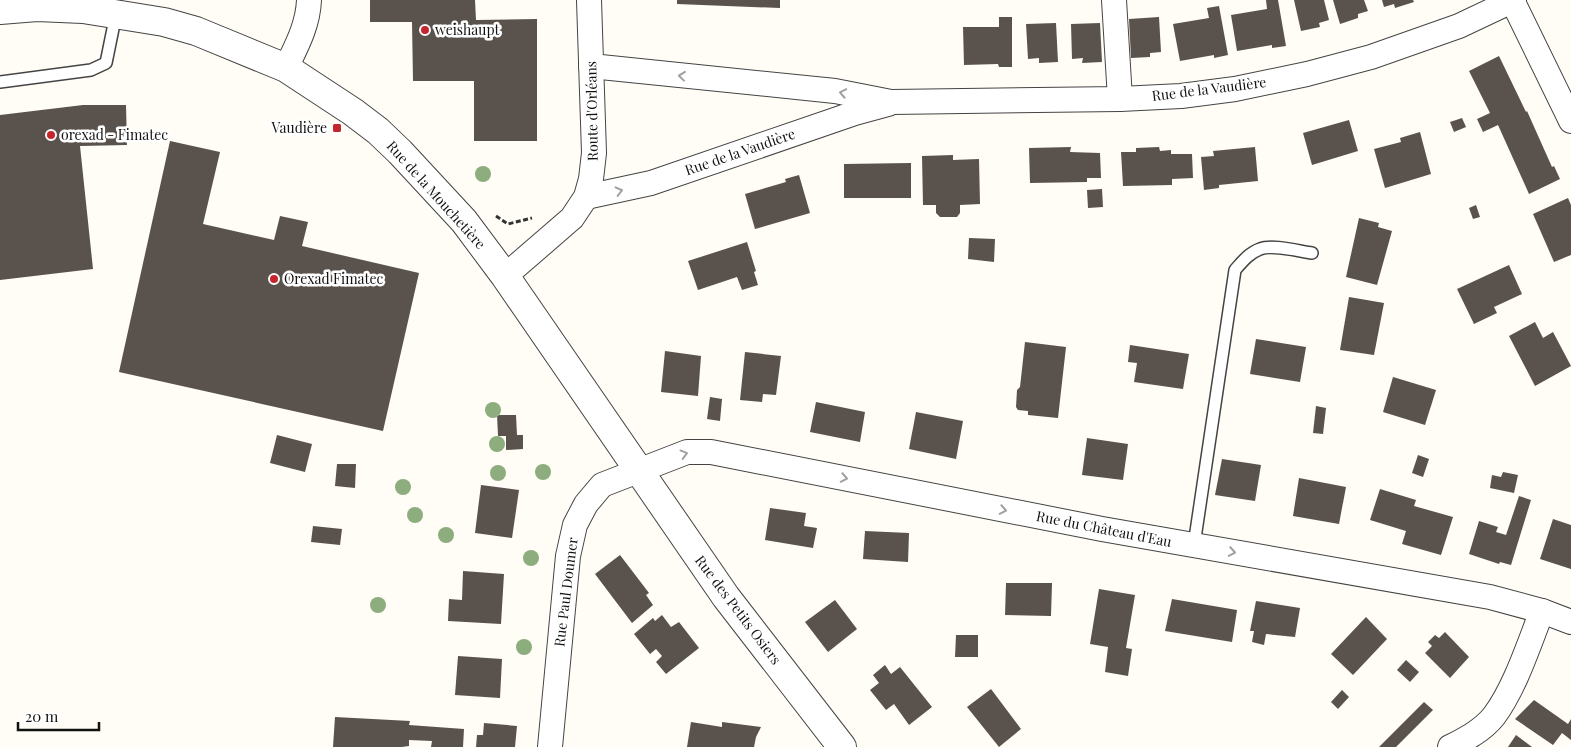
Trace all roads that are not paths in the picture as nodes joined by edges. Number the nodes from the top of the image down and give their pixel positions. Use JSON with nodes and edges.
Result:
{"nodes":[{"id":1,"x":309,"y":0,"type":"edge"},
{"id":2,"x":589,"y":0,"type":"edge"},
{"id":3,"x":1114,"y":0,"type":"edge"},
{"id":4,"x":1513,"y":0,"type":"edge"},
{"id":5,"x":53,"y":4,"type":"edge"},
{"id":6,"x":0,"y":10,"type":"edge"},
{"id":7,"x":116,"y":14,"type":"junction"},
{"id":8,"x":591,"y":66,"type":"junction"},
{"id":9,"x":286,"y":68,"type":"junction"},
{"id":10,"x":0,"y":82,"type":"edge"},
{"id":11,"x":1120,"y":99,"type":"junction"},
{"id":12,"x":891,"y":102,"type":"junction"},
{"id":13,"x":1571,"y":121,"type":"edge"},
{"id":14,"x":586,"y":197,"type":"junction"},
{"id":15,"x":1312,"y":253,"type":"dead end"},
{"id":16,"x":505,"y":276,"type":"junction"},
{"id":17,"x":639,"y":471,"type":"junction"},
{"id":18,"x":1194,"y":545,"type":"junction"},
{"id":19,"x":1542,"y":611,"type":"junction"},
{"id":20,"x":1571,"y":622,"type":"edge"},
{"id":21,"x":550,"y":747,"type":"edge"},
{"id":22,"x":842,"y":747,"type":"edge"},
{"id":23,"x":1450,"y":747,"type":"edge"}],
"edges":[{"from":1,"to":9,"type":"street"},
{"from":2,"to":8,"type":"street","name":"Route d'Orléans"},
{"from":3,"to":11,"type":"street"},
{"from":4,"to":11,"type":"street","name":"Rue de la Vaudière"},
{"from":4,"to":13,"type":"street"},
{"from":5,"to":6,"type":"street","name":"Rue de la Mouchetière"},
{"from":5,"to":7,"type":"street","name":"Rue de la Mouchetière"},
{"from":7,"to":9,"type":"street","name":"Rue de la Mouchetière"},
{"from":7,"to":10,"type":"lane"},
{"from":12,"to":8,"type":"street","name":"Rue de la Vaudière","one_way":true},
{"from":8,"to":14,"type":"street","name":"Route d'Orléans"},
{"from":9,"to":16,"type":"street","name":"Rue de la Mouchetière"},
{"from":11,"to":12,"type":"street","name":"Rue de la Vaudière"},
{"from":14,"to":12,"type":"street","name":"Rue de la Vaudière","one_way":true},
{"from":14,"to":16,"type":"street","name":"Route d'Orléans"},
{"from":15,"to":18,"type":"lane"},
{"from":16,"to":17,"type":"street","name":"Rue de la Mouchetière"},
{"from":17,"to":18,"type":"street","name":"Rue du Château d'Eau","one_way":true},
{"from":17,"to":21,"type":"street","name":"Rue Paul Doumer"},
{"from":17,"to":22,"type":"street","name":"Rue des Petits Osiers"},
{"from":18,"to":19,"type":"street","name":"Rue du Château d'Eau","one_way":true},
{"from":19,"to":20,"type":"street","name":"Rue du Château d'Eau"},
{"from":19,"to":23,"type":"street"}]}
